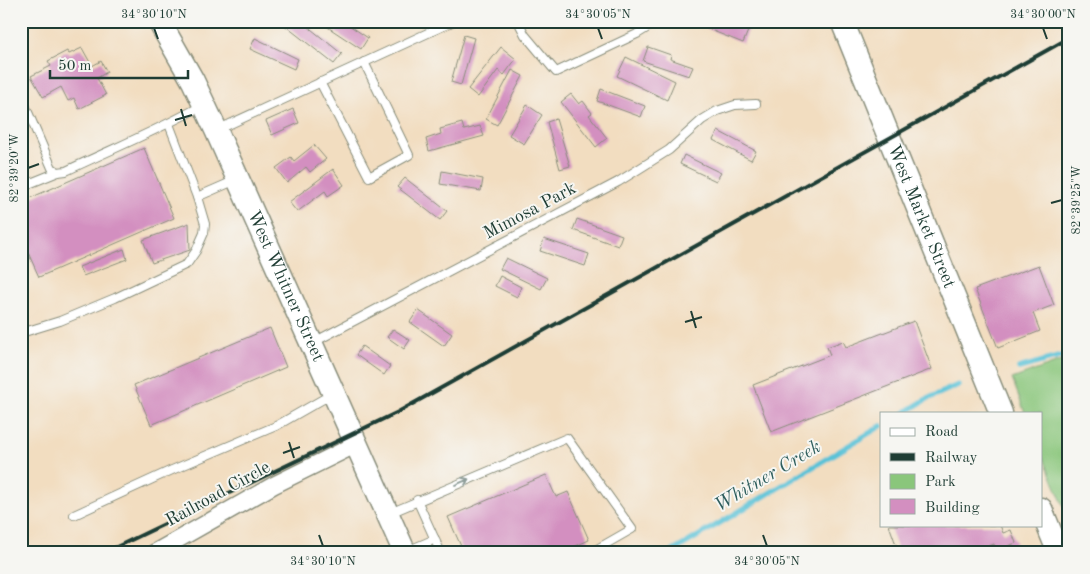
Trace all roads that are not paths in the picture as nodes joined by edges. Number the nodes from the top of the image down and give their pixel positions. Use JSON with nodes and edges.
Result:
{"nodes":[{"id":1,"x":158,"y":21,"type":"edge"},
{"id":2,"x":454,"y":21,"type":"edge"},
{"id":3,"x":518,"y":21,"type":"edge"},
{"id":4,"x":658,"y":21,"type":"edge"},
{"id":5,"x":842,"y":21,"type":"edge"},
{"id":6,"x":364,"y":62,"type":"junction"},
{"id":7,"x":320,"y":82,"type":"junction"},
{"id":8,"x":21,"y":96,"type":"edge"},
{"id":9,"x":756,"y":104,"type":"dead end"},
{"id":10,"x":204,"y":105,"type":"junction"},
{"id":11,"x":169,"y":124,"type":"junction"},
{"id":12,"x":216,"y":130,"type":"junction"},
{"id":13,"x":58,"y":172,"type":"junction"},
{"id":14,"x":238,"y":178,"type":"junction"},
{"id":15,"x":21,"y":188,"type":"edge"},
{"id":16,"x":197,"y":197,"type":"junction"},
{"id":17,"x":21,"y":334,"type":"edge"},
{"id":18,"x":312,"y":343,"type":"junction"},
{"id":19,"x":334,"y":392,"type":"junction"},
{"id":20,"x":1001,"y":412,"type":"edge"},
{"id":21,"x":357,"y":444,"type":"junction"},
{"id":22,"x":417,"y":500,"type":"junction"},
{"id":23,"x":1042,"y":511,"type":"edge"},
{"id":24,"x":388,"y":514,"type":"junction"},
{"id":25,"x":74,"y":515,"type":"dead end"},
{"id":26,"x":435,"y":539,"type":"junction"},
{"id":27,"x":405,"y":552,"type":"edge"},
{"id":28,"x":154,"y":553,"type":"edge"},
{"id":29,"x":441,"y":553,"type":"edge"},
{"id":30,"x":590,"y":553,"type":"edge"},
{"id":31,"x":1059,"y":553,"type":"edge"}],
"edges":[{"from":1,"to":10,"type":"main road","name":"West Whitner Street"},
{"from":2,"to":6,"type":"lane"},
{"from":3,"to":4,"type":"lane"},
{"from":5,"to":20,"type":"main road","name":"West Market Street"},
{"from":6,"to":7,"type":"lane"},
{"from":6,"to":7,"type":"lane"},
{"from":7,"to":12,"type":"lane"},
{"from":8,"to":13,"type":"lane"},
{"from":9,"to":18,"type":"lane","name":"Mimosa Park"},
{"from":10,"to":11,"type":"lane"},
{"from":10,"to":12,"type":"main road","name":"West Whitner Street"},
{"from":11,"to":13,"type":"lane"},
{"from":11,"to":16,"type":"lane"},
{"from":12,"to":14,"type":"main road","name":"West Whitner Street"},
{"from":13,"to":15,"type":"lane"},
{"from":14,"to":16,"type":"lane"},
{"from":14,"to":18,"type":"main road","name":"West Whitner Street"},
{"from":16,"to":17,"type":"lane"},
{"from":18,"to":19,"type":"main road","name":"West Whitner Street"},
{"from":19,"to":21,"type":"main road","name":"West Whitner Street"},
{"from":19,"to":25,"type":"lane"},
{"from":21,"to":24,"type":"main road","name":"West Whitner Street"},
{"from":21,"to":28,"type":"street","name":"Railroad Circle"},
{"from":22,"to":24,"type":"lane"},
{"from":22,"to":26,"type":"lane"},
{"from":22,"to":30,"type":"lane","one_way":true},
{"from":23,"to":31,"type":"main road"},
{"from":24,"to":27,"type":"main road","name":"West Whitner Street"},
{"from":26,"to":27,"type":"lane"},
{"from":26,"to":29,"type":"lane"}]}
